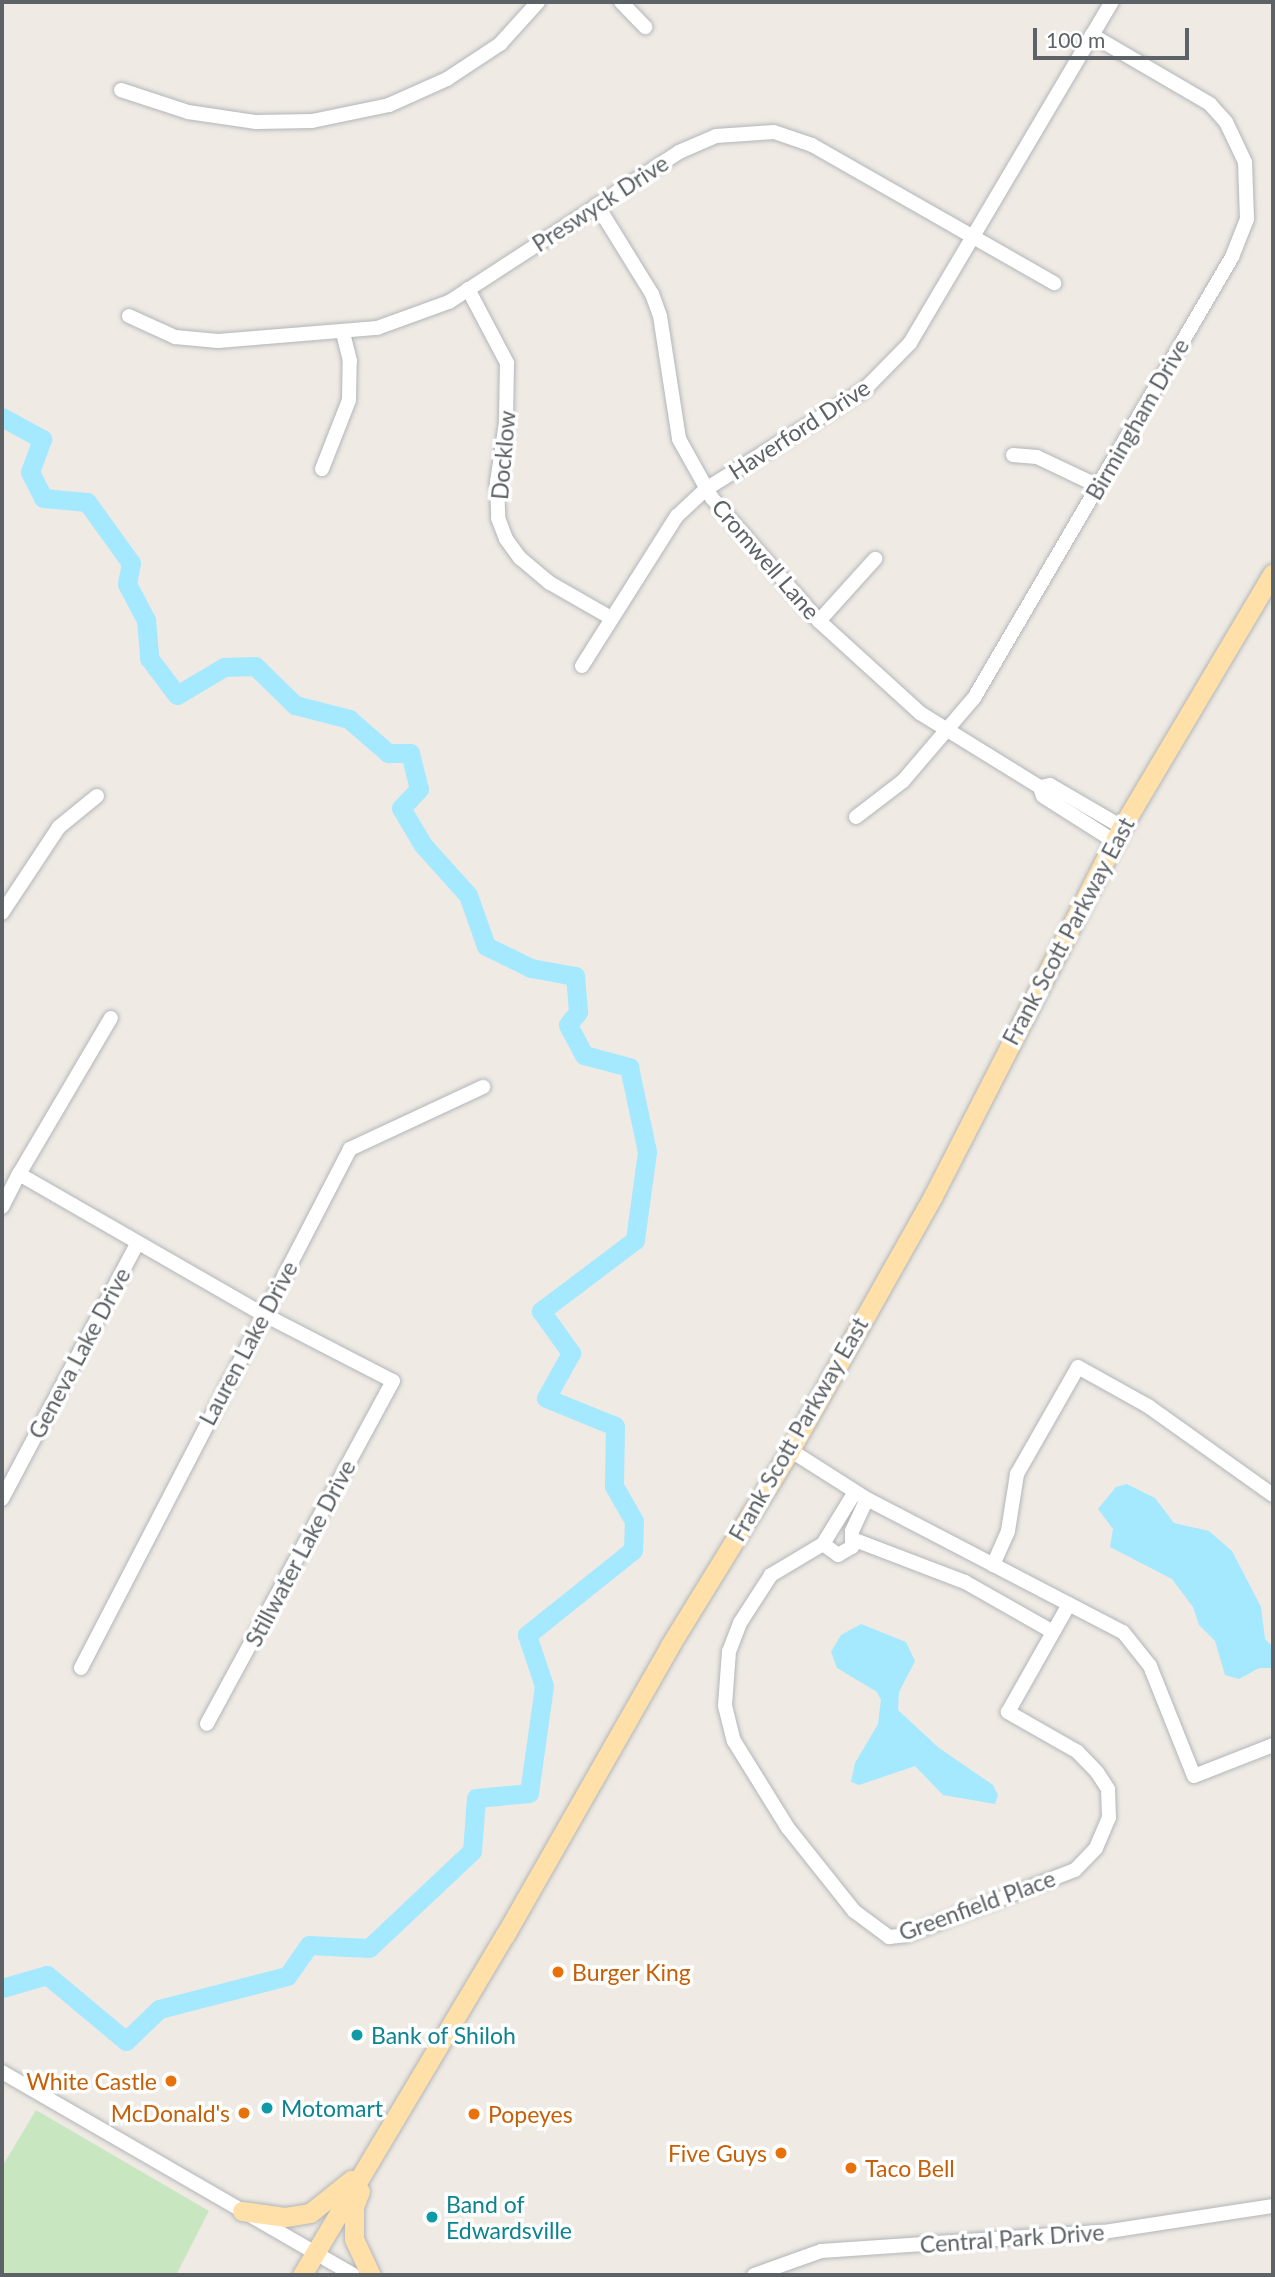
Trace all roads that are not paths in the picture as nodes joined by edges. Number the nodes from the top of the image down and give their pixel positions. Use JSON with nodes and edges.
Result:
{"nodes":[{"id":1,"x":538,"y":2,"type":"edge"},
{"id":2,"x":621,"y":2,"type":"edge"},
{"id":3,"x":1112,"y":2,"type":"edge"},
{"id":4,"x":645,"y":27,"type":"dead end"},
{"id":5,"x":1092,"y":35,"type":"junction"},
{"id":6,"x":121,"y":89,"type":"dead end"},
{"id":7,"x":597,"y":205,"type":"junction"},
{"id":8,"x":974,"y":239,"type":"junction"},
{"id":9,"x":1054,"y":283,"type":"dead end"},
{"id":10,"x":468,"y":289,"type":"junction"},
{"id":11,"x":129,"y":316,"type":"dead end"},
{"id":12,"x":343,"y":332,"type":"junction"},
{"id":13,"x":1013,"y":455,"type":"dead end"},
{"id":14,"x":322,"y":469,"type":"dead end"},
{"id":15,"x":1098,"y":486,"type":"junction"},
{"id":16,"x":706,"y":489,"type":"junction"},
{"id":17,"x":875,"y":559,"type":"dead end"},
{"id":18,"x":1273,"y":572,"type":"edge"},
{"id":19,"x":611,"y":618,"type":"junction"},
{"id":20,"x":819,"y":621,"type":"junction"},
{"id":21,"x":582,"y":666,"type":"dead end"},
{"id":22,"x":950,"y":730,"type":"junction"},
{"id":23,"x":97,"y":796,"type":"dead end"},
{"id":24,"x":856,"y":817,"type":"dead end"},
{"id":25,"x":1118,"y":834,"type":"junction"},
{"id":26,"x":2,"y":913,"type":"edge"},
{"id":27,"x":111,"y":1018,"type":"dead end"},
{"id":28,"x":483,"y":1087,"type":"dead end"},
{"id":29,"x":19,"y":1174,"type":"junction"},
{"id":30,"x":2,"y":1207,"type":"edge"},
{"id":31,"x":137,"y":1244,"type":"junction"},
{"id":32,"x":261,"y":1313,"type":"junction"},
{"id":33,"x":790,"y":1450,"type":"junction"},
{"id":34,"x":1273,"y":1494,"type":"edge"},
{"id":35,"x":861,"y":1495,"type":"junction"},
{"id":36,"x":2,"y":1499,"type":"edge"},
{"id":37,"x":855,"y":1540,"type":"junction"},
{"id":38,"x":823,"y":1544,"type":"junction"},
{"id":39,"x":993,"y":1565,"type":"junction"},
{"id":40,"x":1069,"y":1604,"type":"junction"},
{"id":41,"x":1053,"y":1632,"type":"junction"},
{"id":42,"x":82,"y":1668,"type":"dead end"},
{"id":43,"x":207,"y":1724,"type":"dead end"},
{"id":44,"x":1273,"y":1745,"type":"edge"},
{"id":45,"x":2,"y":2072,"type":"edge"},
{"id":46,"x":369,"y":2162,"type":"junction"},
{"id":47,"x":1273,"y":2206,"type":"edge"},
{"id":48,"x":242,"y":2211,"type":"junction"},
{"id":49,"x":315,"y":2253,"type":"junction"},
{"id":50,"x":302,"y":2275,"type":"edge"},
{"id":51,"x":353,"y":2275,"type":"edge"},
{"id":52,"x":371,"y":2275,"type":"edge"},
{"id":53,"x":754,"y":2275,"type":"edge"}],
"edges":[{"from":1,"to":6,"type":"street"},
{"from":2,"to":4,"type":"street"},
{"from":3,"to":5,"type":"street","name":"Haverford Drive"},
{"from":5,"to":8,"type":"street","name":"Haverford Drive"},
{"from":5,"to":15,"type":"street","name":"Birmingham Drive"},
{"from":7,"to":8,"type":"street","name":"Preswyck Drive"},
{"from":7,"to":10,"type":"street","name":"Preswyck Drive"},
{"from":7,"to":16,"type":"street","name":"Cromwell Lane"},
{"from":8,"to":9,"type":"street","name":"Preswyck Drive"},
{"from":8,"to":16,"type":"street","name":"Haverford Drive"},
{"from":10,"to":12,"type":"street","name":"Preswyck Drive"},
{"from":10,"to":19,"type":"street","name":"Docklow"},
{"from":11,"to":12,"type":"street","name":"Preswyck Drive"},
{"from":12,"to":14,"type":"street"},
{"from":13,"to":15,"type":"street"},
{"from":15,"to":22,"type":"street","name":"Birmingham Drive"},
{"from":16,"to":19,"type":"street","name":"Haverford Drive"},
{"from":16,"to":20,"type":"street","name":"Cromwell Lane"},
{"from":17,"to":20,"type":"street"},
{"from":18,"to":25,"type":"main road","name":"Frank Scott Parkway East"},
{"from":19,"to":21,"type":"street","name":"Haverford Drive"},
{"from":20,"to":22,"type":"street","name":"Cromwell Lane"},
{"from":22,"to":24,"type":"street","name":"Birmingham Drive"},
{"from":22,"to":25,"type":"street","name":"Cromwell Lane"},
{"from":23,"to":26,"type":"street"},
{"from":25,"to":33,"type":"main road","name":"Frank Scott Parkway East"},
{"from":27,"to":29,"type":"street"},
{"from":28,"to":32,"type":"street","name":"Lauren Lake Drive"},
{"from":29,"to":30,"type":"street"},
{"from":29,"to":31,"type":"street"},
{"from":31,"to":32,"type":"street"},
{"from":31,"to":36,"type":"street","name":"Geneva Lake Drive"},
{"from":32,"to":42,"type":"street","name":"Lauren Lake Drive"},
{"from":32,"to":43,"type":"street","name":"Stillwater Lake Drive"},
{"from":33,"to":35,"type":"street"},
{"from":33,"to":46,"type":"main road","name":"Frank Scott Parkway East"},
{"from":34,"to":39,"type":"street"},
{"from":35,"to":37,"type":"street"},
{"from":35,"to":38,"type":"street","name":"Greenfield Place"},
{"from":35,"to":39,"type":"street"},
{"from":37,"to":38,"type":"street"},
{"from":37,"to":41,"type":"street"},
{"from":38,"to":41,"type":"street","name":"Greenfield Place"},
{"from":39,"to":40,"type":"street"},
{"from":40,"to":41,"type":"street","name":"Greenfield Place"},
{"from":40,"to":44,"type":"street"},
{"from":45,"to":48,"type":"street"},
{"from":46,"to":48,"type":"main road"},
{"from":46,"to":49,"type":"main road","name":"Frank Scott Parkway East"},
{"from":46,"to":52,"type":"main road"},
{"from":47,"to":53,"type":"street","name":"Central Park Drive"},
{"from":48,"to":49,"type":"street"},
{"from":49,"to":50,"type":"main road","name":"Frank Scott Parkway East"},
{"from":49,"to":51,"type":"street"}]}
